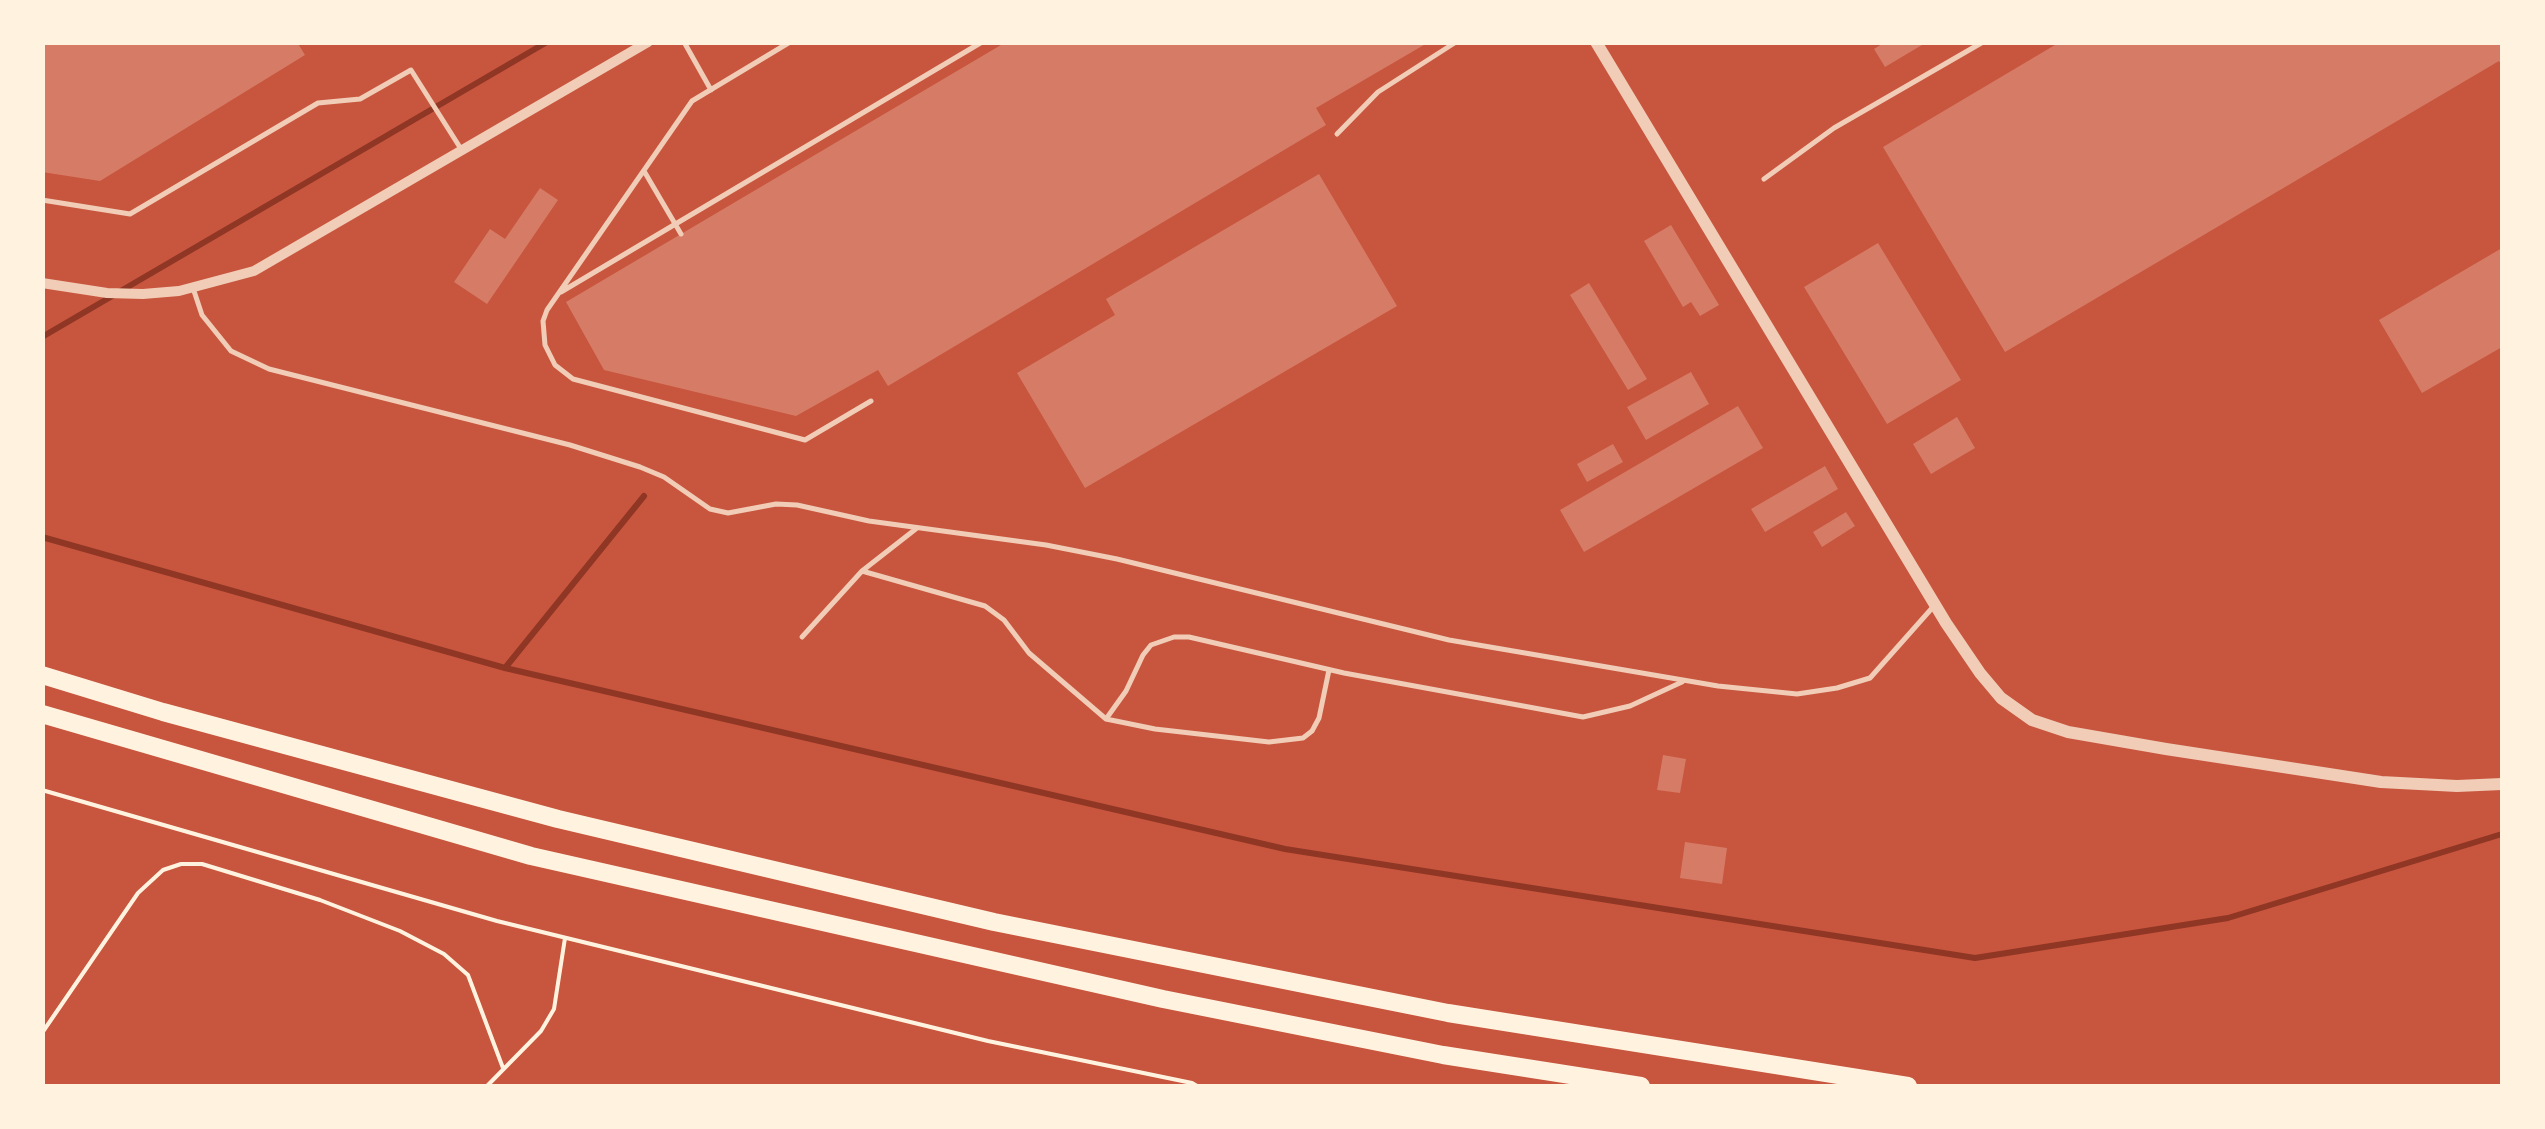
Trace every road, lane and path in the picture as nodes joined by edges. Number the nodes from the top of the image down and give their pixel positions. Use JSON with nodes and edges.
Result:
{"nodes":[{"id":1,"x":648,"y":42,"type":"edge"},
{"id":2,"x":684,"y":42,"type":"edge"},
{"id":3,"x":790,"y":42,"type":"edge"},
{"id":4,"x":982,"y":42,"type":"edge"},
{"id":5,"x":1456,"y":42,"type":"edge"},
{"id":6,"x":1596,"y":42,"type":"edge"},
{"id":7,"x":1984,"y":42,"type":"edge"},
{"id":8,"x":711,"y":90,"type":"junction"},
{"id":9,"x":1337,"y":134,"type":"dead end"},
{"id":10,"x":462,"y":151,"type":"junction"},
{"id":11,"x":644,"y":171,"type":"junction"},
{"id":12,"x":1764,"y":179,"type":"dead end"},
{"id":13,"x":42,"y":200,"type":"edge"},
{"id":14,"x":675,"y":224,"type":"junction"},
{"id":15,"x":681,"y":234,"type":"dead end"},
{"id":16,"x":42,"y":283,"type":"edge"},
{"id":17,"x":193,"y":288,"type":"junction"},
{"id":18,"x":559,"y":294,"type":"junction"},
{"id":19,"x":871,"y":400,"type":"dead end"},
{"id":20,"x":917,"y":528,"type":"junction"},
{"id":21,"x":862,"y":571,"type":"junction"},
{"id":22,"x":1935,"y":604,"type":"junction"},
{"id":23,"x":802,"y":638,"type":"dead end"},
{"id":24,"x":1329,"y":670,"type":"junction"},
{"id":25,"x":42,"y":675,"type":"edge"},
{"id":26,"x":1685,"y":681,"type":"junction"},
{"id":27,"x":42,"y":714,"type":"edge"},
{"id":28,"x":1106,"y":719,"type":"junction"},
{"id":29,"x":2502,"y":784,"type":"edge"},
{"id":30,"x":42,"y":790,"type":"edge"},
{"id":31,"x":564,"y":938,"type":"junction"},
{"id":32,"x":42,"y":1033,"type":"edge"},
{"id":33,"x":503,"y":1068,"type":"junction"},
{"id":34,"x":487,"y":1086,"type":"edge"},
{"id":35,"x":1197,"y":1086,"type":"edge"},
{"id":36,"x":1641,"y":1086,"type":"edge"},
{"id":37,"x":1908,"y":1086,"type":"edge"}],
"edges":[{"from":1,"to":10,"type":"street"},
{"from":2,"to":8,"type":"lane"},
{"from":3,"to":8,"type":"lane"},
{"from":4,"to":14,"type":"lane"},
{"from":5,"to":9,"type":"lane"},
{"from":6,"to":22,"type":"street"},
{"from":7,"to":12,"type":"lane"},
{"from":8,"to":11,"type":"lane"},
{"from":10,"to":13,"type":"lane"},
{"from":10,"to":17,"type":"street"},
{"from":11,"to":14,"type":"lane"},
{"from":11,"to":18,"type":"lane"},
{"from":14,"to":15,"type":"lane"},
{"from":14,"to":18,"type":"lane"},
{"from":16,"to":17,"type":"street"},
{"from":17,"to":20,"type":"lane"},
{"from":18,"to":19,"type":"lane"},
{"from":20,"to":21,"type":"lane"},
{"from":20,"to":26,"type":"lane"},
{"from":21,"to":23,"type":"lane"},
{"from":21,"to":28,"type":"lane"},
{"from":22,"to":26,"type":"lane"},
{"from":22,"to":29,"type":"street"},
{"from":24,"to":26,"type":"lane"},
{"from":24,"to":28,"type":"lane"},
{"from":24,"to":28,"type":"lane"},
{"from":25,"to":37,"type":"highway"},
{"from":27,"to":36,"type":"highway"},
{"from":30,"to":31,"type":"path"},
{"from":31,"to":33,"type":"path"},
{"from":31,"to":35,"type":"path"},
{"from":32,"to":33,"type":"path"},
{"from":33,"to":34,"type":"path"}]}
